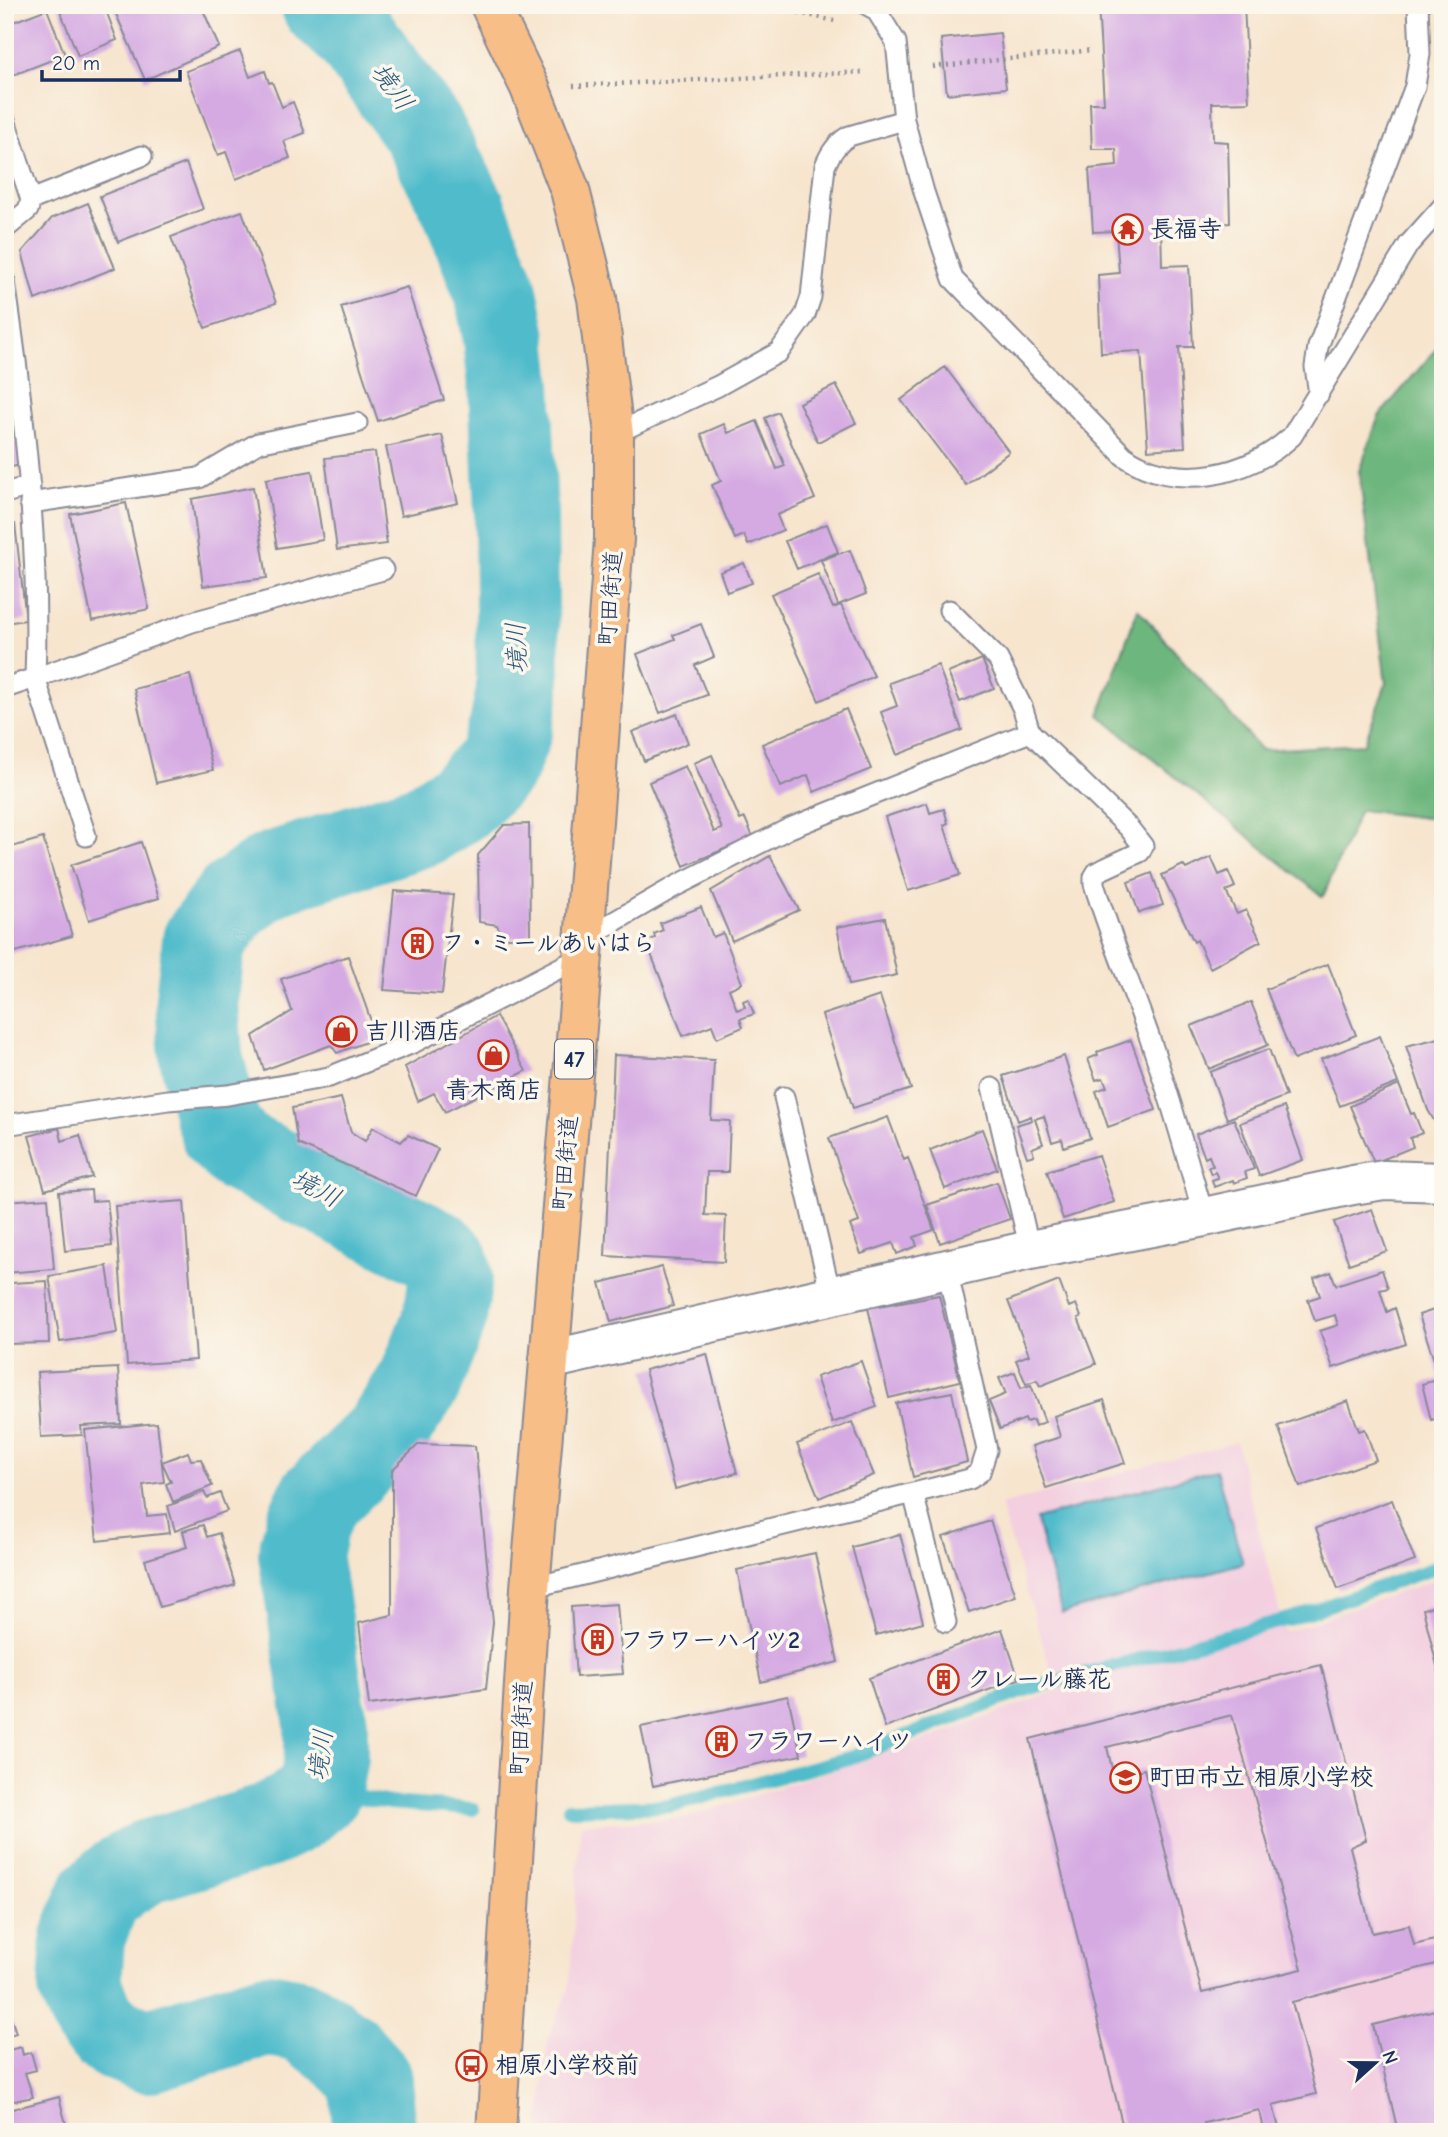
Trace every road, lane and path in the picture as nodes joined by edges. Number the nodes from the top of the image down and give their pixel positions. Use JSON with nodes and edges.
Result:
{"nodes":[{"id":1,"x":490,"y":5,"type":"edge"},
{"id":2,"x":764,"y":5,"type":"edge"},
{"id":3,"x":867,"y":5,"type":"edge"},
{"id":4,"x":1418,"y":5,"type":"edge"},
{"id":5,"x":896,"y":42,"type":"junction"},
{"id":6,"x":1093,"y":50,"type":"dead end"},
{"id":7,"x":937,"y":67,"type":"dead end"},
{"id":8,"x":867,"y":72,"type":"dead end"},
{"id":9,"x":564,"y":86,"type":"dead end"},
{"id":10,"x":5,"y":120,"type":"edge"},
{"id":11,"x":904,"y":120,"type":"junction"},
{"id":12,"x":142,"y":156,"type":"dead end"},
{"id":13,"x":31,"y":200,"type":"junction"},
{"id":14,"x":1443,"y":206,"type":"edge"},
{"id":15,"x":5,"y":229,"type":"edge"},
{"id":16,"x":5,"y":281,"type":"edge"},
{"id":17,"x":1319,"y":394,"type":"junction"},
{"id":18,"x":357,"y":424,"type":"dead end"},
{"id":19,"x":614,"y":433,"type":"junction"},
{"id":20,"x":5,"y":493,"type":"edge"},
{"id":21,"x":30,"y":494,"type":"junction"},
{"id":22,"x":383,"y":570,"type":"dead end"},
{"id":23,"x":949,"y":610,"type":"dead end"},
{"id":24,"x":36,"y":678,"type":"junction"},
{"id":25,"x":5,"y":688,"type":"edge"},
{"id":26,"x":1030,"y":732,"type":"junction"},
{"id":27,"x":86,"y":836,"type":"dead end"},
{"id":28,"x":583,"y":948,"type":"junction"},
{"id":29,"x":992,"y":1088,"type":"dead end"},
{"id":30,"x":784,"y":1097,"type":"dead end"},
{"id":31,"x":5,"y":1125,"type":"edge"},
{"id":32,"x":1443,"y":1182,"type":"edge"},
{"id":33,"x":1204,"y":1217,"type":"junction"},
{"id":34,"x":1030,"y":1250,"type":"junction"},
{"id":35,"x":947,"y":1269,"type":"junction"},
{"id":36,"x":831,"y":1295,"type":"junction"},
{"id":37,"x":549,"y":1360,"type":"junction"},
{"id":38,"x":913,"y":1493,"type":"junction"},
{"id":39,"x":530,"y":1588,"type":"junction"},
{"id":40,"x":946,"y":1622,"type":"dead end"},
{"id":41,"x":496,"y":2132,"type":"edge"}],
"edges":[{"from":1,"to":19,"type":"main road","name":"町田街道","number":"47"},
{"from":2,"to":5,"type":"path"},
{"from":3,"to":5,"type":"lane"},
{"from":4,"to":17,"type":"lane"},
{"from":5,"to":11,"type":"lane"},
{"from":6,"to":7,"type":"path"},
{"from":8,"to":9,"type":"path"},
{"from":10,"to":13,"type":"lane"},
{"from":11,"to":17,"type":"lane"},
{"from":11,"to":19,"type":"lane"},
{"from":12,"to":13,"type":"lane"},
{"from":13,"to":15,"type":"lane"},
{"from":14,"to":17,"type":"lane"},
{"from":16,"to":21,"type":"lane"},
{"from":18,"to":21,"type":"lane"},
{"from":19,"to":28,"type":"main road","name":"町田街道","number":"47"},
{"from":20,"to":21,"type":"lane"},
{"from":21,"to":24,"type":"lane"},
{"from":22,"to":24,"type":"lane"},
{"from":23,"to":26,"type":"lane"},
{"from":24,"to":25,"type":"lane"},
{"from":24,"to":27,"type":"lane"},
{"from":26,"to":28,"type":"lane"},
{"from":26,"to":33,"type":"lane"},
{"from":28,"to":31,"type":"lane"},
{"from":28,"to":37,"type":"main road","name":"町田街道","number":"47"},
{"from":29,"to":34,"type":"lane"},
{"from":30,"to":36,"type":"lane"},
{"from":32,"to":33,"type":"street"},
{"from":33,"to":34,"type":"street"},
{"from":34,"to":35,"type":"street"},
{"from":35,"to":36,"type":"street"},
{"from":35,"to":38,"type":"lane"},
{"from":36,"to":37,"type":"street"},
{"from":37,"to":39,"type":"main road","name":"町田街道","number":"47"},
{"from":38,"to":39,"type":"lane"},
{"from":38,"to":40,"type":"lane"},
{"from":39,"to":41,"type":"main road","name":"町田街道","number":"47"}]}
